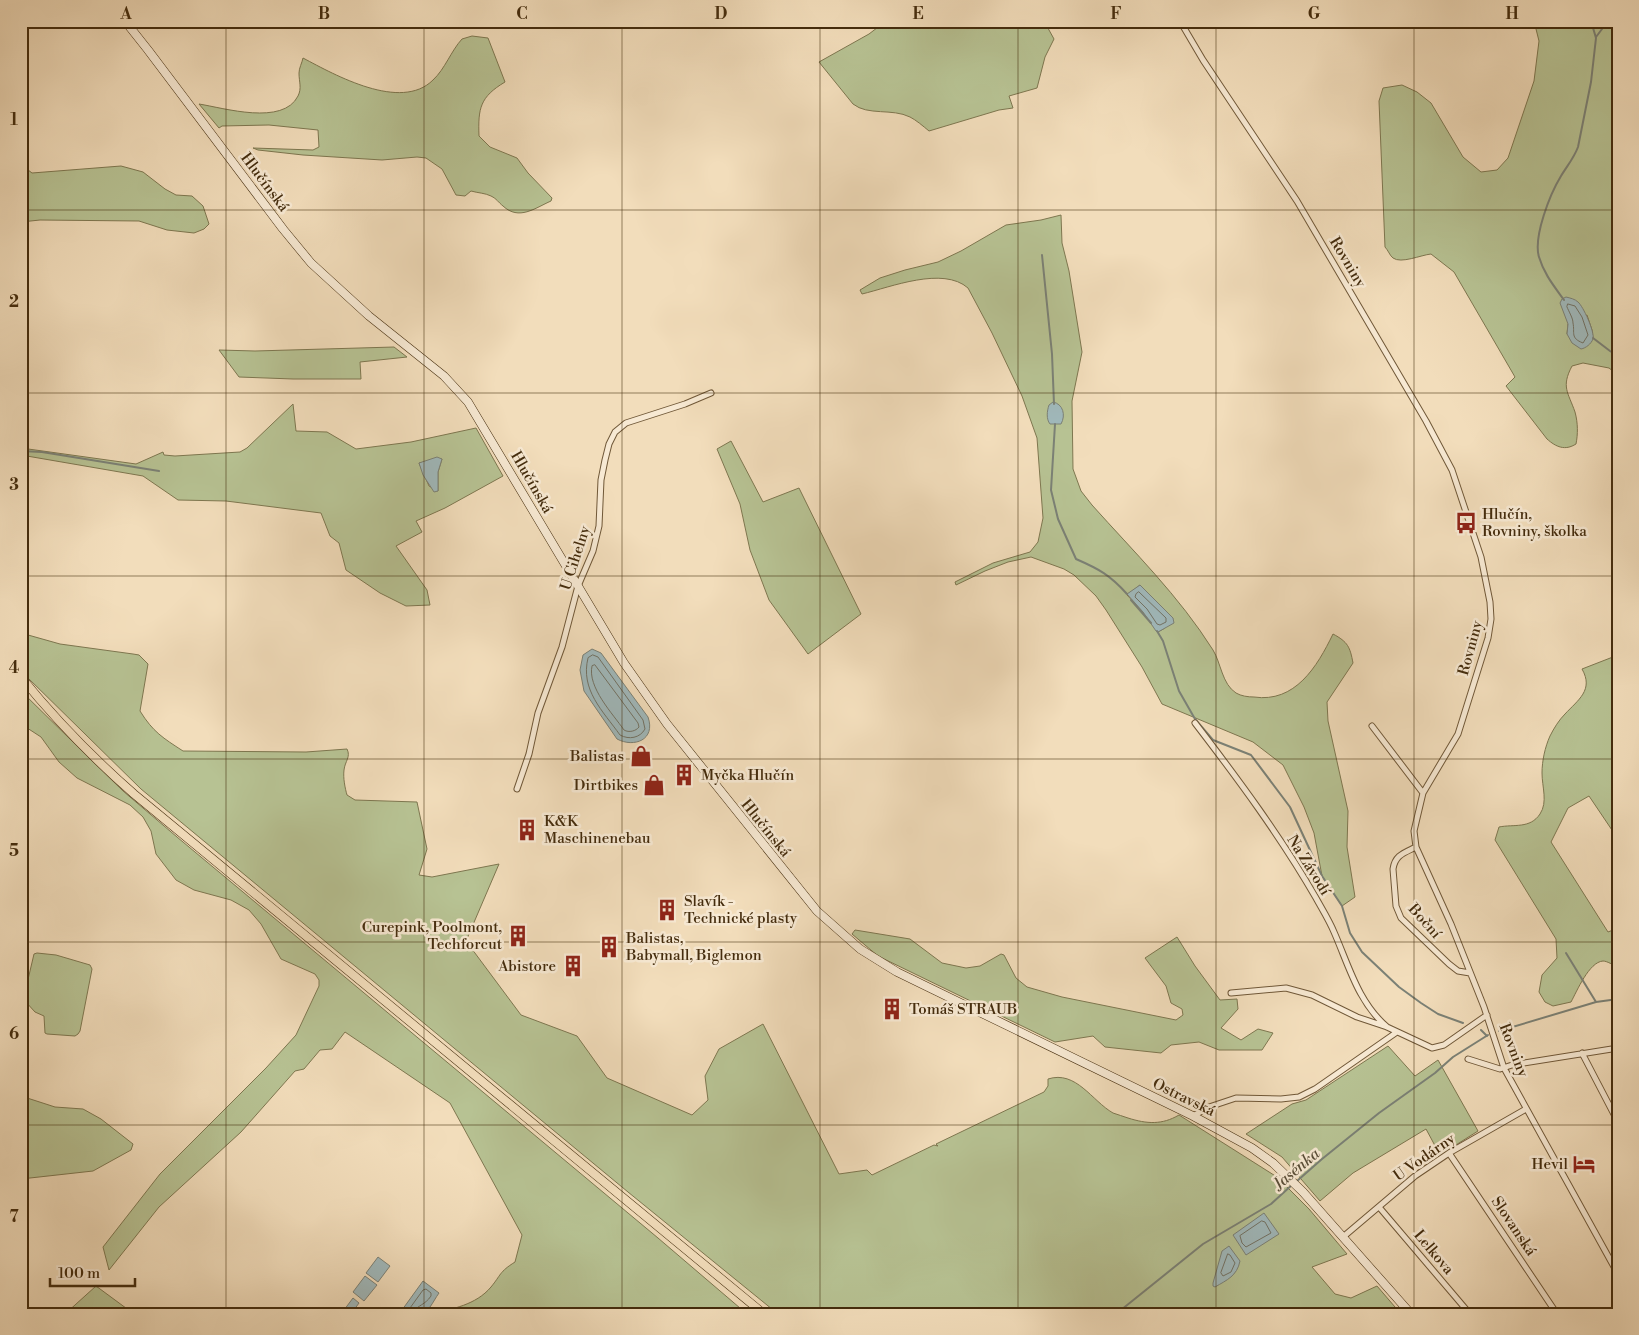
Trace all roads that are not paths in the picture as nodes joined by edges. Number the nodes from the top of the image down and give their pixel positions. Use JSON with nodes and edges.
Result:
{"nodes":[{"id":1,"x":125,"y":21,"type":"edge"},
{"id":2,"x":1180,"y":21,"type":"edge"},
{"id":3,"x":711,"y":393,"type":"dead end"},
{"id":4,"x":578,"y":586,"type":"junction"},
{"id":5,"x":21,"y":677,"type":"edge"},
{"id":6,"x":1195,"y":723,"type":"dead end"},
{"id":7,"x":1372,"y":726,"type":"dead end"},
{"id":8,"x":517,"y":789,"type":"dead end"},
{"id":9,"x":1423,"y":793,"type":"junction"},
{"id":10,"x":1416,"y":847,"type":"junction"},
{"id":11,"x":897,"y":972,"type":"joint"},
{"id":12,"x":1470,"y":973,"type":"junction"},
{"id":13,"x":1231,"y":993,"type":"dead end"},
{"id":14,"x":1487,"y":1016,"type":"junction"},
{"id":15,"x":1387,"y":1027,"type":"junction"},
{"id":16,"x":1397,"y":1032,"type":"junction"},
{"id":17,"x":1618,"y":1048,"type":"edge"},
{"id":18,"x":1582,"y":1053,"type":"junction"},
{"id":19,"x":1468,"y":1059,"type":"dead end"},
{"id":20,"x":1504,"y":1068,"type":"junction"},
{"id":21,"x":1526,"y":1109,"type":"junction"},
{"id":22,"x":1193,"y":1116,"type":"junction"},
{"id":23,"x":1618,"y":1122,"type":"edge"},
{"id":24,"x":1449,"y":1153,"type":"junction"},
{"id":25,"x":1379,"y":1207,"type":"junction"},
{"id":26,"x":1344,"y":1237,"type":"junction"},
{"id":27,"x":1618,"y":1274,"type":"edge"},
{"id":28,"x":764,"y":1314,"type":"edge"},
{"id":29,"x":1411,"y":1314,"type":"edge"},
{"id":30,"x":1470,"y":1314,"type":"edge"},
{"id":31,"x":1557,"y":1314,"type":"edge"}],
"edges":[{"from":1,"to":4,"type":"street","name":"Hlučínská"},
{"from":2,"to":9,"type":"street","name":"Rovniny"},
{"from":3,"to":4,"type":"street","name":"U Cihelny"},
{"from":4,"to":8,"type":"street","name":"U Cihelny"},
{"from":4,"to":11,"type":"street","name":"Hlučínská"},
{"from":5,"to":28,"type":"main road"},
{"from":6,"to":15,"type":"street","name":"Na Závodí"},
{"from":7,"to":9,"type":"street"},
{"from":9,"to":10,"type":"street","name":"Rovniny"},
{"from":10,"to":12,"type":"street","name":"Rovniny"},
{"from":10,"to":12,"type":"street","name":"Boční"},
{"from":11,"to":22,"type":"street","name":"Ostravská"},
{"from":12,"to":14,"type":"street","name":"Rovniny"},
{"from":13,"to":15,"type":"street","name":"Na Závodí"},
{"from":14,"to":16,"type":"street","name":"Na Závodí"},
{"from":14,"to":20,"type":"street","name":"Rovniny"},
{"from":15,"to":16,"type":"street","name":"Na Závodí"},
{"from":16,"to":22,"type":"street"},
{"from":17,"to":18,"type":"street"},
{"from":18,"to":20,"type":"street"},
{"from":18,"to":23,"type":"street"},
{"from":19,"to":20,"type":"street"},
{"from":20,"to":21,"type":"street","name":"Rovniny"},
{"from":21,"to":24,"type":"street","name":"U Vodárny"},
{"from":21,"to":27,"type":"street","name":"Rovniny"},
{"from":22,"to":26,"type":"street","name":"Ostravská"},
{"from":24,"to":25,"type":"street","name":"U Vodárny"},
{"from":24,"to":31,"type":"street","name":"Slovanská"},
{"from":25,"to":26,"type":"street","name":"U Vodárny"},
{"from":25,"to":30,"type":"street","name":"Lelkova"},
{"from":26,"to":29,"type":"street","name":"Ostravská"}]}
